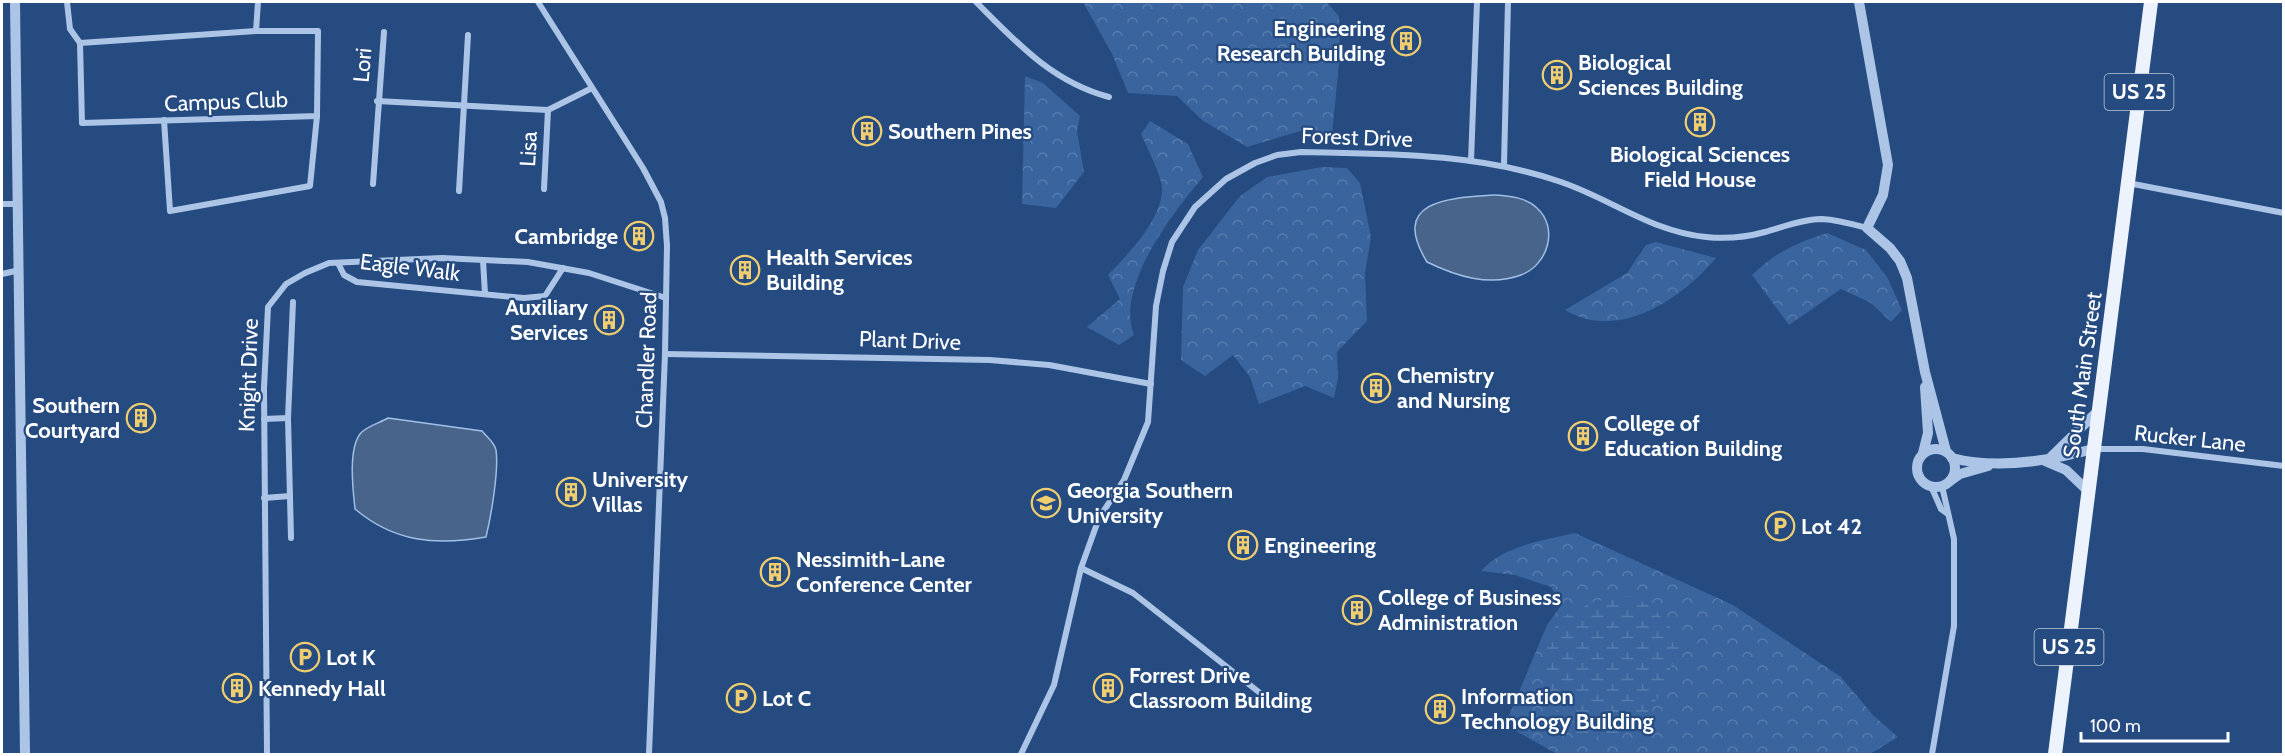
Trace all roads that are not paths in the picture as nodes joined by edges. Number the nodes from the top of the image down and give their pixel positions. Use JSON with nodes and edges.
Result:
{"nodes":[{"id":1,"x":15,"y":2,"type":"edge"},
{"id":2,"x":67,"y":2,"type":"edge"},
{"id":3,"x":258,"y":2,"type":"edge"},
{"id":4,"x":538,"y":2,"type":"edge"},
{"id":5,"x":976,"y":2,"type":"edge"},
{"id":6,"x":1477,"y":2,"type":"edge"},
{"id":7,"x":1508,"y":2,"type":"edge"},
{"id":8,"x":1859,"y":2,"type":"edge"},
{"id":9,"x":2151,"y":2,"type":"edge"},
{"id":10,"x":256,"y":31,"type":"junction"},
{"id":11,"x":384,"y":32,"type":"dead end"},
{"id":12,"x":468,"y":35,"type":"dead end"},
{"id":13,"x":80,"y":43,"type":"junction"},
{"id":14,"x":592,"y":88,"type":"junction"},
{"id":15,"x":1109,"y":97,"type":"dead end"},
{"id":16,"x":377,"y":101,"type":"junction"},
{"id":17,"x":465,"y":104,"type":"junction"},
{"id":18,"x":548,"y":110,"type":"junction"},
{"id":19,"x":317,"y":116,"type":"junction"},
{"id":20,"x":164,"y":120,"type":"junction"},
{"id":21,"x":1471,"y":161,"type":"junction"},
{"id":22,"x":1503,"y":164,"type":"junction"},
{"id":23,"x":2127,"y":183,"type":"junction"},
{"id":24,"x":373,"y":184,"type":"dead end"},
{"id":25,"x":544,"y":189,"type":"dead end"},
{"id":26,"x":459,"y":191,"type":"dead end"},
{"id":27,"x":2,"y":204,"type":"edge"},
{"id":28,"x":19,"y":204,"type":"junction"},
{"id":29,"x":2283,"y":213,"type":"edge"},
{"id":30,"x":1867,"y":228,"type":"junction"},
{"id":31,"x":483,"y":260,"type":"junction"},
{"id":32,"x":338,"y":263,"type":"junction"},
{"id":33,"x":563,"y":268,"type":"junction"},
{"id":34,"x":20,"y":270,"type":"junction"},
{"id":35,"x":2,"y":274,"type":"edge"},
{"id":36,"x":485,"y":294,"type":"junction"},
{"id":37,"x":666,"y":298,"type":"junction"},
{"id":38,"x":293,"y":302,"type":"dead end"},
{"id":39,"x":665,"y":354,"type":"junction"},
{"id":40,"x":1925,"y":372,"type":"junction"},
{"id":41,"x":1151,"y":384,"type":"junction"},
{"id":42,"x":2098,"y":411,"type":"junction"},
{"id":43,"x":288,"y":418,"type":"junction"},
{"id":44,"x":264,"y":420,"type":"junction"},
{"id":45,"x":2093,"y":449,"type":"junction"},
{"id":46,"x":1923,"y":453,"type":"junction"},
{"id":47,"x":1949,"y":455,"type":"junction"},
{"id":48,"x":2046,"y":459,"type":"junction"},
{"id":49,"x":1994,"y":464,"type":"junction"},
{"id":50,"x":2283,"y":466,"type":"edge"},
{"id":51,"x":1941,"y":484,"type":"junction"},
{"id":52,"x":2088,"y":491,"type":"junction"},
{"id":53,"x":290,"y":496,"type":"junction"},
{"id":54,"x":264,"y":498,"type":"junction"},
{"id":55,"x":1948,"y":514,"type":"junction"},
{"id":56,"x":291,"y":538,"type":"dead end"},
{"id":57,"x":1081,"y":568,"type":"junction"},
{"id":58,"x":1260,"y":693,"type":"dead end"},
{"id":59,"x":25,"y":754,"type":"edge"},
{"id":60,"x":267,"y":754,"type":"edge"},
{"id":61,"x":649,"y":754,"type":"edge"},
{"id":62,"x":1021,"y":754,"type":"edge"},
{"id":63,"x":1932,"y":754,"type":"edge"},
{"id":64,"x":2055,"y":754,"type":"edge"}],
"edges":[{"from":1,"to":28,"type":"street"},
{"from":2,"to":13,"type":"street","name":"Campus Club"},
{"from":3,"to":10,"type":"street"},
{"from":4,"to":14,"type":"street","name":"Chandler Road"},
{"from":5,"to":15,"type":"street"},
{"from":6,"to":21,"type":"street"},
{"from":7,"to":22,"type":"street"},
{"from":8,"to":30,"type":"street"},
{"from":9,"to":23,"type":"main road","name":"South Main Street","number":"US 25"},
{"from":10,"to":13,"type":"street"},
{"from":10,"to":19,"type":"street","name":"Campus Club"},
{"from":11,"to":16,"type":"street","name":"Lori"},
{"from":12,"to":17,"type":"street"},
{"from":13,"to":20,"type":"street","name":"Campus Club"},
{"from":14,"to":18,"type":"street"},
{"from":14,"to":37,"type":"street","name":"Chandler Road"},
{"from":16,"to":17,"type":"street"},
{"from":16,"to":24,"type":"street","name":"Lori"},
{"from":17,"to":18,"type":"street"},
{"from":17,"to":26,"type":"street"},
{"from":18,"to":25,"type":"street","name":"Lisa"},
{"from":19,"to":20,"type":"street","name":"Campus Club"},
{"from":19,"to":20,"type":"street"},
{"from":21,"to":22,"type":"street","name":"Forest Drive"},
{"from":21,"to":41,"type":"street","name":"Forest Drive"},
{"from":22,"to":30,"type":"street","name":"Forest Drive"},
{"from":23,"to":29,"type":"street"},
{"from":23,"to":42,"type":"main road","name":"South Main Street","number":"US 25"},
{"from":27,"to":28,"type":"street"},
{"from":28,"to":34,"type":"street"},
{"from":30,"to":40,"type":"street"},
{"from":31,"to":32,"type":"street","name":"Knight Drive"},
{"from":31,"to":33,"type":"street","name":"Knight Drive"},
{"from":31,"to":36,"type":"street","name":"Eagle Walk"},
{"from":32,"to":36,"type":"street","name":"Eagle Walk"},
{"from":32,"to":44,"type":"street","name":"Knight Drive"},
{"from":33,"to":36,"type":"street","name":"Eagle Walk"},
{"from":33,"to":37,"type":"street","name":"Knight Drive"},
{"from":34,"to":35,"type":"street"},
{"from":34,"to":59,"type":"street"},
{"from":37,"to":39,"type":"street","name":"Chandler Road"},
{"from":38,"to":43,"type":"street"},
{"from":39,"to":41,"type":"street","name":"Plant Drive"},
{"from":39,"to":61,"type":"street","name":"Chandler Road"},
{"from":40,"to":46,"type":"street"},
{"from":40,"to":47,"type":"street"},
{"from":41,"to":57,"type":"street","name":"Forest Drive"},
{"from":42,"to":45,"type":"main road","name":"South Main Street","number":"US 25"},
{"from":42,"to":48,"type":"street"},
{"from":43,"to":44,"type":"street"},
{"from":43,"to":53,"type":"street"},
{"from":44,"to":54,"type":"street","name":"Knight Drive"},
{"from":45,"to":48,"type":"street"},
{"from":45,"to":50,"type":"street","name":"Rucker Lane"},
{"from":45,"to":52,"type":"main road","name":"South Main Street","number":"US 25"},
{"from":46,"to":47,"type":"street"},
{"from":46,"to":51,"type":"street"},
{"from":47,"to":49,"type":"street"},
{"from":47,"to":51,"type":"street"},
{"from":48,"to":49,"type":"street"},
{"from":48,"to":52,"type":"street"},
{"from":49,"to":51,"type":"street"},
{"from":51,"to":55,"type":"street"},
{"from":51,"to":55,"type":"street"},
{"from":52,"to":64,"type":"main road","name":"South Main Street","number":"US 25"},
{"from":53,"to":54,"type":"street"},
{"from":53,"to":56,"type":"street"},
{"from":54,"to":60,"type":"street","name":"Knight Drive"},
{"from":55,"to":63,"type":"street"},
{"from":57,"to":58,"type":"street"},
{"from":57,"to":62,"type":"street","name":"Forest Drive"}]}
